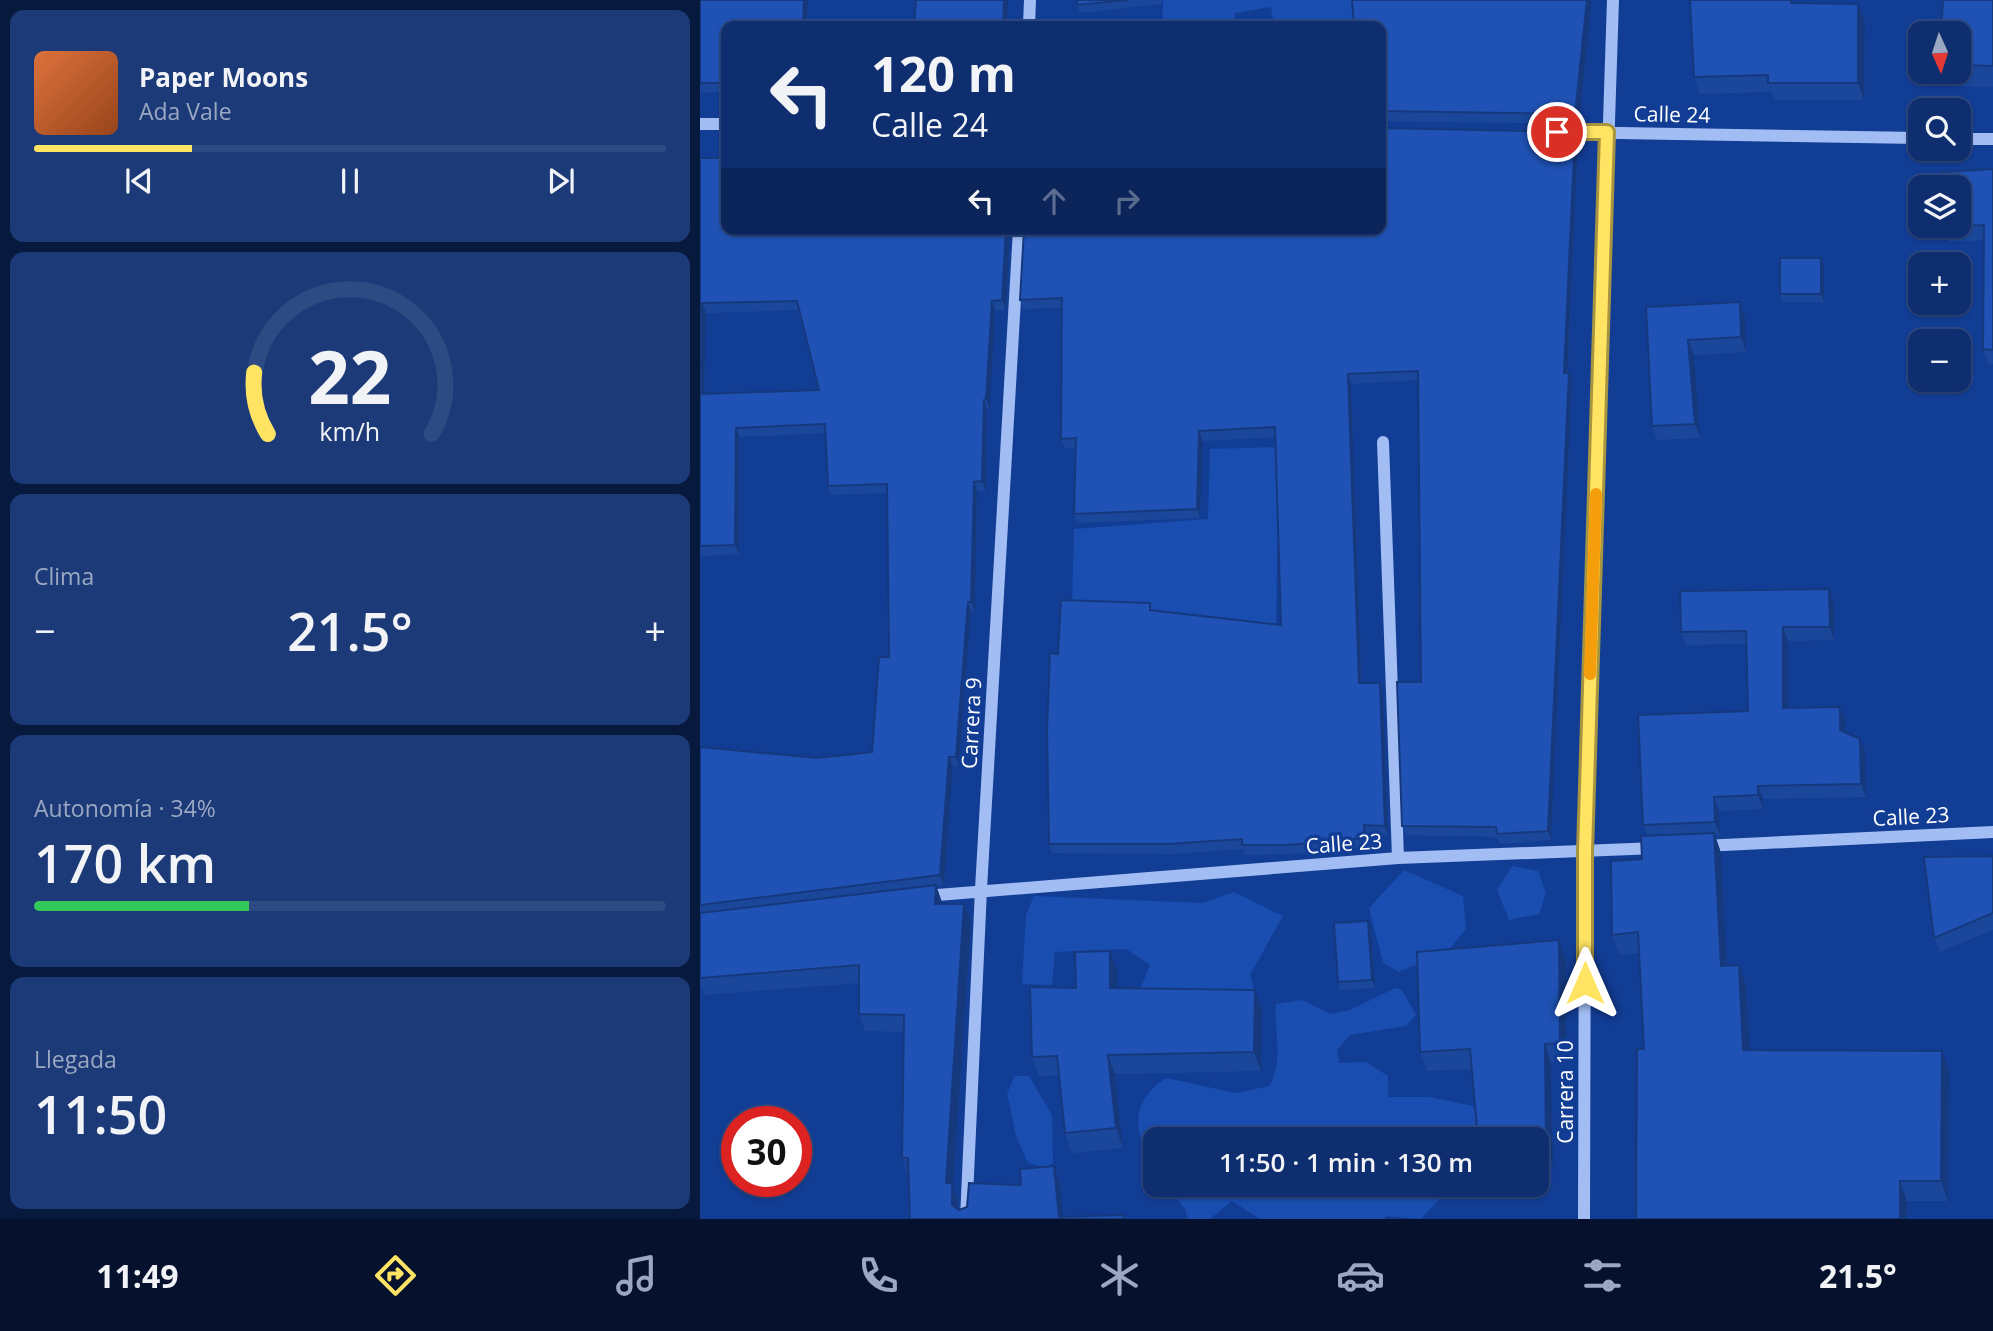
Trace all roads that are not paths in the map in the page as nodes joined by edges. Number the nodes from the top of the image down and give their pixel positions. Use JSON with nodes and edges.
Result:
{"nodes":[{"id":1,"x":1030,"y":0,"type":"edge"},
{"id":2,"x":1613,"y":0,"type":"edge"},
{"id":3,"x":1029,"y":21,"type":"edge"},
{"id":4,"x":700,"y":124,"type":"edge"},
{"id":5,"x":721,"y":124,"type":"edge"},
{"id":6,"x":1541,"y":132,"type":"edge"},
{"id":7,"x":1607,"y":132,"type":"junction"},
{"id":8,"x":1908,"y":138,"type":"edge"},
{"id":9,"x":1971,"y":139,"type":"edge"},
{"id":10,"x":1993,"y":139,"type":"edge"},
{"id":11,"x":1019,"y":235,"type":"edge"},
{"id":12,"x":1383,"y":442,"type":"dead end"},
{"id":13,"x":1993,"y":832,"type":"edge"},
{"id":14,"x":1694,"y":846,"type":"edge"},
{"id":15,"x":1667,"y":848,"type":"edge"},
{"id":16,"x":1585,"y":852,"type":"junction"},
{"id":17,"x":1398,"y":858,"type":"junction"},
{"id":18,"x":981,"y":889,"type":"junction"},
{"id":19,"x":914,"y":897,"type":"edge"},
{"id":20,"x":966,"y":1219,"type":"edge"},
{"id":21,"x":1584,"y":1219,"type":"edge"}],
"edges":[{"from":1,"to":3,"type":"street"},
{"from":2,"to":7,"type":"street","name":"Carrera 10"},
{"from":4,"to":5,"type":"street"},
{"from":6,"to":7,"type":"street","name":"Calle 24"},
{"from":7,"to":8,"type":"street","name":"Calle 24"},
{"from":7,"to":16,"type":"street","name":"Carrera 10"},
{"from":9,"to":10,"type":"street"},
{"from":11,"to":18,"type":"street","name":"Carrera 9"},
{"from":12,"to":17,"type":"street"},
{"from":13,"to":14,"type":"street","name":"Calle 23"},
{"from":15,"to":16,"type":"street","name":"Calle 23"},
{"from":16,"to":17,"type":"street","name":"Calle 23"},
{"from":16,"to":21,"type":"street","name":"Carrera 10"},
{"from":17,"to":18,"type":"street","name":"Calle 23"},
{"from":18,"to":19,"type":"street","name":"Calle 23"},
{"from":18,"to":20,"type":"street","name":"Carrera 9"}]}
